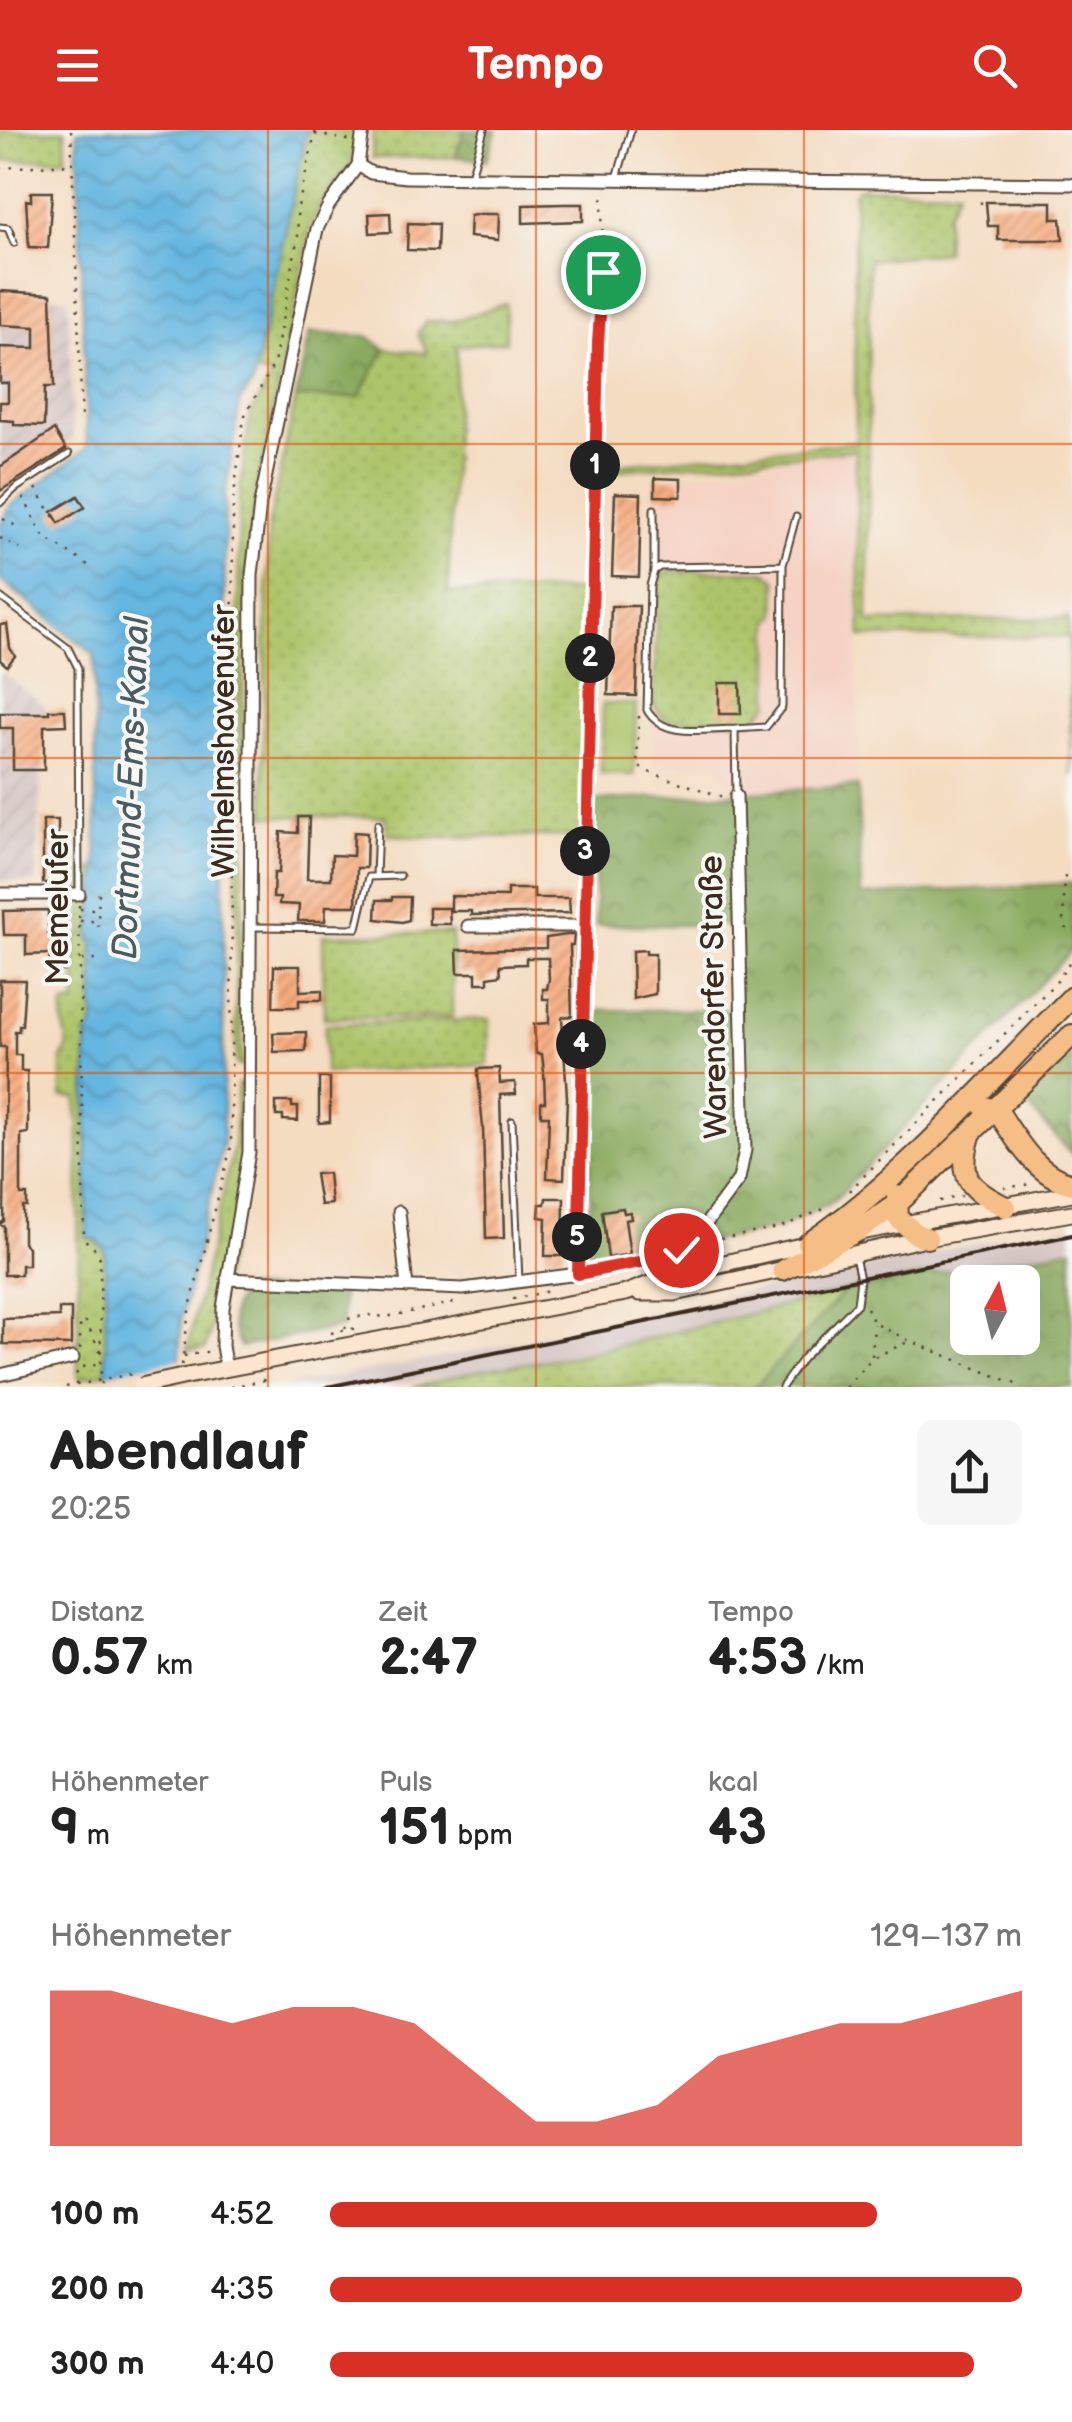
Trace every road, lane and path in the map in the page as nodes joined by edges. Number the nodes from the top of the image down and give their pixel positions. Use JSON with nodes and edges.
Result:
{"nodes":[{"id":1,"x":71,"y":130,"type":"edge"},
{"id":2,"x":484,"y":130,"type":"edge"},
{"id":3,"x":631,"y":130,"type":"edge"},
{"id":4,"x":314,"y":134,"type":"dead end"},
{"id":5,"x":363,"y":136,"type":"edge"},
{"id":6,"x":72,"y":164,"type":"junction"},
{"id":7,"x":358,"y":166,"type":"junction"},
{"id":8,"x":0,"y":168,"type":"edge"},
{"id":9,"x":470,"y":178,"type":"junction"},
{"id":10,"x":602,"y":180,"type":"junction"},
{"id":11,"x":616,"y":181,"type":"junction"},
{"id":12,"x":1072,"y":184,"type":"edge"},
{"id":13,"x":0,"y":227,"type":"edge"},
{"id":14,"x":14,"y":243,"type":"dead end"},
{"id":15,"x":82,"y":422,"type":"dead end"},
{"id":16,"x":69,"y":454,"type":"dead end"},
{"id":17,"x":30,"y":478,"type":"junction"},
{"id":18,"x":18,"y":486,"type":"junction"},
{"id":19,"x":0,"y":503,"type":"edge"},
{"id":20,"x":233,"y":503,"type":"dead end"},
{"id":21,"x":260,"y":504,"type":"junction"},
{"id":22,"x":654,"y":509,"type":"dead end"},
{"id":23,"x":796,"y":517,"type":"dead end"},
{"id":24,"x":3,"y":520,"type":"dead end"},
{"id":25,"x":58,"y":524,"type":"dead end"},
{"id":26,"x":16,"y":526,"type":"dead end"},
{"id":27,"x":0,"y":538,"type":"edge"},
{"id":28,"x":20,"y":548,"type":"dead end"},
{"id":29,"x":88,"y":566,"type":"dead end"},
{"id":30,"x":783,"y":566,"type":"junction"},
{"id":31,"x":654,"y":571,"type":"junction"},
{"id":32,"x":0,"y":596,"type":"edge"},
{"id":33,"x":647,"y":710,"type":"junction"},
{"id":34,"x":735,"y":728,"type":"junction"},
{"id":35,"x":736,"y":801,"type":"junction"},
{"id":36,"x":378,"y":824,"type":"dead end"},
{"id":37,"x":376,"y":876,"type":"junction"},
{"id":38,"x":400,"y":876,"type":"dead end"},
{"id":39,"x":1065,"y":876,"type":"dead end"},
{"id":40,"x":99,"y":888,"type":"dead end"},
{"id":41,"x":0,"y":894,"type":"edge"},
{"id":42,"x":79,"y":894,"type":"junction"},
{"id":43,"x":79,"y":909,"type":"junction"},
{"id":44,"x":98,"y":910,"type":"junction"},
{"id":45,"x":79,"y":921,"type":"junction"},
{"id":46,"x":98,"y":921,"type":"junction"},
{"id":47,"x":468,"y":926,"type":"dead end"},
{"id":48,"x":583,"y":926,"type":"junction"},
{"id":49,"x":98,"y":927,"type":"dead end"},
{"id":50,"x":250,"y":927,"type":"junction"},
{"id":51,"x":1072,"y":936,"type":"edge"},
{"id":52,"x":1072,"y":958,"type":"edge"},
{"id":53,"x":80,"y":960,"type":"junction"},
{"id":54,"x":101,"y":960,"type":"dead end"},
{"id":55,"x":1072,"y":996,"type":"edge"},
{"id":56,"x":1072,"y":1035,"type":"edge"},
{"id":57,"x":232,"y":1083,"type":"dead end"},
{"id":58,"x":963,"y":1105,"type":"junction"},
{"id":59,"x":996,"y":1110,"type":"junction"},
{"id":60,"x":512,"y":1122,"type":"dead end"},
{"id":61,"x":970,"y":1136,"type":"junction"},
{"id":62,"x":897,"y":1174,"type":"junction"},
{"id":63,"x":1072,"y":1184,"type":"edge"},
{"id":64,"x":846,"y":1193,"type":"dead end"},
{"id":65,"x":1072,"y":1193,"type":"edge"},
{"id":66,"x":832,"y":1207,"type":"dead end"},
{"id":67,"x":1006,"y":1207,"type":"junction"},
{"id":68,"x":399,"y":1212,"type":"dead end"},
{"id":69,"x":1072,"y":1213,"type":"edge"},
{"id":70,"x":900,"y":1214,"type":"junction"},
{"id":71,"x":856,"y":1232,"type":"junction"},
{"id":72,"x":927,"y":1238,"type":"junction"},
{"id":73,"x":694,"y":1240,"type":"junction"},
{"id":74,"x":807,"y":1245,"type":"junction"},
{"id":75,"x":854,"y":1254,"type":"junction"},
{"id":76,"x":783,"y":1270,"type":"junction"},
{"id":77,"x":578,"y":1274,"type":"junction"},
{"id":78,"x":227,"y":1279,"type":"junction"},
{"id":79,"x":519,"y":1284,"type":"junction"},
{"id":80,"x":406,"y":1287,"type":"junction"},
{"id":81,"x":858,"y":1292,"type":"junction"},
{"id":82,"x":626,"y":1293,"type":"junction"},
{"id":83,"x":461,"y":1301,"type":"dead end"},
{"id":84,"x":874,"y":1322,"type":"junction"},
{"id":85,"x":345,"y":1330,"type":"dead end"},
{"id":86,"x":910,"y":1341,"type":"junction"},
{"id":87,"x":100,"y":1353,"type":"junction"},
{"id":88,"x":872,"y":1358,"type":"junction"},
{"id":89,"x":208,"y":1359,"type":"dead end"},
{"id":90,"x":75,"y":1363,"type":"junction"},
{"id":91,"x":101,"y":1364,"type":"junction"},
{"id":92,"x":226,"y":1369,"type":"junction"},
{"id":93,"x":0,"y":1375,"type":"edge"},
{"id":94,"x":264,"y":1380,"type":"dead end"},
{"id":95,"x":97,"y":1382,"type":"dead end"},
{"id":96,"x":76,"y":1385,"type":"edge"},
{"id":97,"x":66,"y":1387,"type":"edge"},
{"id":98,"x":101,"y":1387,"type":"edge"},
{"id":99,"x":135,"y":1387,"type":"edge"},
{"id":100,"x":231,"y":1387,"type":"edge"},
{"id":101,"x":782,"y":1387,"type":"edge"},
{"id":102,"x":846,"y":1387,"type":"edge"},
{"id":103,"x":1023,"y":1387,"type":"edge"}],
"edges":[{"from":1,"to":6,"type":"path"},
{"from":2,"to":9,"type":"lane"},
{"from":3,"to":11,"type":"lane"},
{"from":4,"to":5,"type":"path"},
{"from":5,"to":7,"type":"street","name":"Wilhelmshavenufer"},
{"from":6,"to":8,"type":"path"},
{"from":6,"to":15,"type":"path"},
{"from":7,"to":9,"type":"street"},
{"from":7,"to":21,"type":"street","name":"Wilhelmshavenufer"},
{"from":9,"to":10,"type":"street"},
{"from":10,"to":11,"type":"street"},
{"from":10,"to":48,"type":"path"},
{"from":11,"to":12,"type":"street"},
{"from":13,"to":14,"type":"lane"},
{"from":16,"to":17,"type":"lane"},
{"from":17,"to":18,"type":"lane"},
{"from":17,"to":25,"type":"path"},
{"from":18,"to":19,"type":"lane"},
{"from":18,"to":29,"type":"path"},
{"from":20,"to":21,"type":"path"},
{"from":21,"to":50,"type":"street","name":"Wilhelmshavenufer"},
{"from":22,"to":31,"type":"lane"},
{"from":23,"to":30,"type":"lane"},
{"from":24,"to":26,"type":"path"},
{"from":27,"to":28,"type":"path"},
{"from":30,"to":31,"type":"lane"},
{"from":30,"to":34,"type":"lane"},
{"from":31,"to":33,"type":"lane"},
{"from":32,"to":42,"type":"lane","name":"Memelufer"},
{"from":33,"to":34,"type":"lane"},
{"from":33,"to":35,"type":"path"},
{"from":34,"to":35,"type":"lane"},
{"from":35,"to":73,"type":"street","name":"Warendorfer Straße"},
{"from":36,"to":37,"type":"lane"},
{"from":37,"to":38,"type":"lane"},
{"from":37,"to":50,"type":"lane"},
{"from":39,"to":51,"type":"path"},
{"from":40,"to":44,"type":"path"},
{"from":41,"to":42,"type":"street"},
{"from":42,"to":43,"type":"path","name":"Memelufer"},
{"from":43,"to":44,"type":"path"},
{"from":43,"to":45,"type":"path","name":"Memelufer"},
{"from":44,"to":46,"type":"path"},
{"from":45,"to":46,"type":"path"},
{"from":45,"to":53,"type":"path","name":"Memelufer"},
{"from":46,"to":49,"type":"path"},
{"from":47,"to":48,"type":"street"},
{"from":48,"to":77,"type":"street"},
{"from":50,"to":78,"type":"street","name":"Wilhelmshavenufer"},
{"from":52,"to":64,"type":"path"},
{"from":53,"to":54,"type":"path"},
{"from":53,"to":87,"type":"path","name":"Memelufer"},
{"from":55,"to":58,"type":"highway"},
{"from":56,"to":59,"type":"highway"},
{"from":57,"to":89,"type":"path"},
{"from":58,"to":59,"type":"highway"},
{"from":58,"to":62,"type":"highway"},
{"from":59,"to":61,"type":"highway"},
{"from":59,"to":63,"type":"highway"},
{"from":60,"to":79,"type":"lane"},
{"from":61,"to":67,"type":"highway"},
{"from":61,"to":70,"type":"highway"},
{"from":62,"to":70,"type":"highway"},
{"from":62,"to":74,"type":"highway"},
{"from":65,"to":67,"type":"main road"},
{"from":66,"to":73,"type":"path"},
{"from":67,"to":70,"type":"main road"},
{"from":68,"to":80,"type":"street"},
{"from":69,"to":72,"type":"main road"},
{"from":70,"to":71,"type":"highway"},
{"from":70,"to":72,"type":"highway"},
{"from":71,"to":74,"type":"main road"},
{"from":71,"to":76,"type":"highway"},
{"from":72,"to":75,"type":"main road"},
{"from":73,"to":77,"type":"street","name":"Warendorfer Straße"},
{"from":74,"to":82,"type":"main road"},
{"from":75,"to":76,"type":"main road"},
{"from":75,"to":81,"type":"lane"},
{"from":76,"to":82,"type":"main road"},
{"from":77,"to":79,"type":"street","name":"Warendorfer Straße"},
{"from":78,"to":80,"type":"street","name":"Warendorfer Straße"},
{"from":78,"to":92,"type":"street","name":"Wilhelmshavenufer"},
{"from":79,"to":80,"type":"street","name":"Warendorfer Straße"},
{"from":81,"to":84,"type":"path"},
{"from":81,"to":101,"type":"lane"},
{"from":82,"to":92,"type":"main road"},
{"from":83,"to":85,"type":"path"},
{"from":84,"to":86,"type":"path"},
{"from":84,"to":88,"type":"path"},
{"from":86,"to":88,"type":"path"},
{"from":86,"to":103,"type":"path"},
{"from":87,"to":90,"type":"path"},
{"from":87,"to":91,"type":"path","name":"Memelufer"},
{"from":88,"to":102,"type":"path"},
{"from":90,"to":91,"type":"path"},
{"from":90,"to":93,"type":"street"},
{"from":90,"to":96,"type":"path"},
{"from":91,"to":98,"type":"path","name":"Memelufer"},
{"from":92,"to":99,"type":"main road","bridge":true},
{"from":94,"to":100,"type":"path"},
{"from":95,"to":96,"type":"path"},
{"from":96,"to":97,"type":"path"}]}
